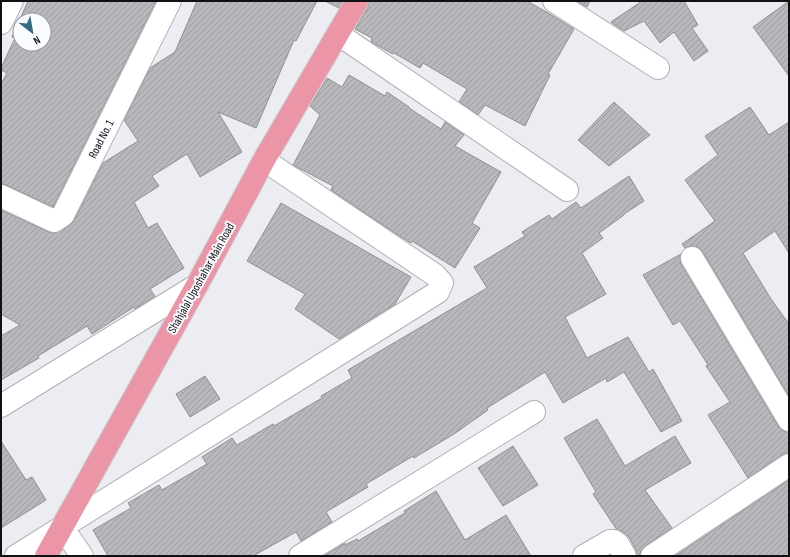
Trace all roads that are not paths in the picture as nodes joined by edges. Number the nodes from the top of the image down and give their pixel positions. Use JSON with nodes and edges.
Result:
{"nodes":[{"id":1,"x":12,"y":1,"type":"edge"},
{"id":2,"x":170,"y":1,"type":"edge"},
{"id":3,"x":357,"y":1,"type":"edge"},
{"id":4,"x":554,"y":1,"type":"edge"},
{"id":5,"x":1,"y":23,"type":"edge"},
{"id":6,"x":338,"y":34,"type":"junction"},
{"id":7,"x":658,"y":68,"type":"dead end"},
{"id":8,"x":264,"y":160,"type":"junction"},
{"id":9,"x":568,"y":190,"type":"dead end"},
{"id":10,"x":1,"y":196,"type":"edge"},
{"id":11,"x":692,"y":258,"type":"dead end"},
{"id":12,"x":197,"y":285,"type":"junction"},
{"id":13,"x":1,"y":406,"type":"edge"},
{"id":14,"x":534,"y":412,"type":"dead end"},
{"id":15,"x":789,"y":420,"type":"edge"},
{"id":16,"x":789,"y":465,"type":"edge"},
{"id":17,"x":62,"y":527,"type":"junction"},
{"id":18,"x":16,"y":556,"type":"edge"},
{"id":19,"x":46,"y":556,"type":"edge"},
{"id":20,"x":82,"y":556,"type":"edge"},
{"id":21,"x":300,"y":556,"type":"edge"},
{"id":22,"x":584,"y":556,"type":"edge"},
{"id":23,"x":625,"y":556,"type":"edge"},
{"id":24,"x":652,"y":556,"type":"edge"}],
"edges":[{"from":1,"to":5,"type":"street"},
{"from":2,"to":10,"type":"street","name":"Road No. 1"},
{"from":3,"to":6,"type":"main road","name":"Shahjalal Uposhahar Main Road"},
{"from":4,"to":7,"type":"street"},
{"from":6,"to":8,"type":"main road","name":"Shahjalal Uposhahar Main Road"},
{"from":6,"to":9,"type":"street"},
{"from":8,"to":12,"type":"main road","name":"Shahjalal Uposhahar Main Road"},
{"from":8,"to":17,"type":"street"},
{"from":11,"to":15,"type":"street"},
{"from":12,"to":13,"type":"street"},
{"from":12,"to":17,"type":"main road","name":"Shahjalal Uposhahar Main Road"},
{"from":14,"to":21,"type":"street"},
{"from":16,"to":24,"type":"street"},
{"from":17,"to":18,"type":"street"},
{"from":17,"to":19,"type":"main road","name":"Shahjalal Uposhahar Main Road"},
{"from":17,"to":20,"type":"street"},
{"from":22,"to":23,"type":"street"}]}
